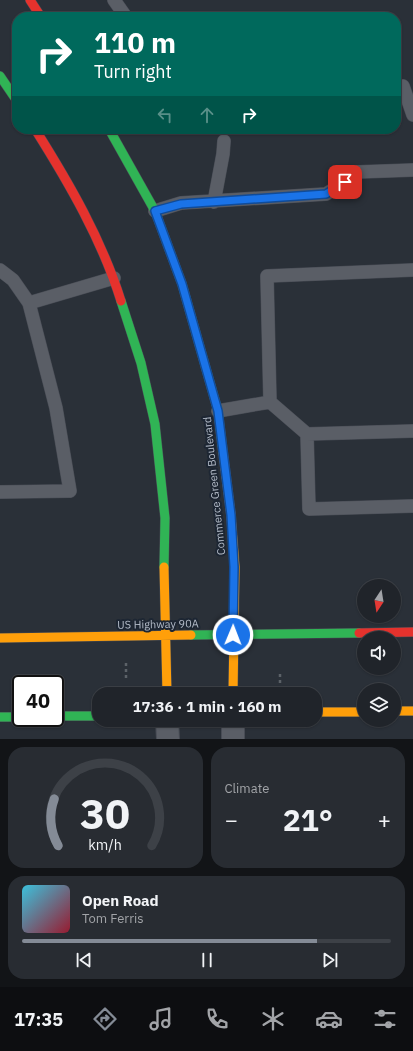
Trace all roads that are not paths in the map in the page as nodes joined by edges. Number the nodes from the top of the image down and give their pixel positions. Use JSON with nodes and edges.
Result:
{"nodes":[{"id":1,"x":30,"y":0,"type":"edge"},
{"id":2,"x":114,"y":0,"type":"edge"},
{"id":3,"x":38,"y":12,"type":"edge"},
{"id":4,"x":122,"y":12,"type":"edge"},
{"id":5,"x":0,"y":76,"type":"edge"},
{"id":6,"x":403,"y":86,"type":"dead end"},
{"id":7,"x":12,"y":94,"type":"edge"},
{"id":8,"x":413,"y":115,"type":"edge"},
{"id":9,"x":38,"y":134,"type":"edge"},
{"id":10,"x":112,"y":134,"type":"edge"},
{"id":11,"x":224,"y":141,"type":"dead end"},
{"id":12,"x":413,"y":170,"type":"edge"},
{"id":13,"x":214,"y":202,"type":"junction"},
{"id":14,"x":155,"y":211,"type":"junction"},
{"id":15,"x":0,"y":270,"type":"edge"},
{"id":16,"x":413,"y":270,"type":"edge"},
{"id":17,"x":114,"y":278,"type":"junction"},
{"id":18,"x":29,"y":303,"type":"junction"},
{"id":19,"x":270,"y":402,"type":"junction"},
{"id":20,"x":218,"y":411,"type":"junction"},
{"id":21,"x":413,"y":431,"type":"edge"},
{"id":22,"x":307,"y":434,"type":"junction"},
{"id":23,"x":0,"y":492,"type":"edge"},
{"id":24,"x":413,"y":506,"type":"edge"},
{"id":25,"x":413,"y":632,"type":"edge"},
{"id":26,"x":233,"y":635,"type":"junction"},
{"id":27,"x":166,"y":636,"type":"junction"},
{"id":28,"x":0,"y":638,"type":"edge"},
{"id":29,"x":167,"y":687,"type":"edge"},
{"id":30,"x":234,"y":687,"type":"edge"},
{"id":31,"x":401,"y":711,"type":"edge"},
{"id":32,"x":413,"y":711,"type":"edge"},
{"id":33,"x":322,"y":712,"type":"edge"},
{"id":34,"x":357,"y":712,"type":"edge"},
{"id":35,"x":64,"y":716,"type":"edge"},
{"id":36,"x":92,"y":716,"type":"edge"},
{"id":37,"x":0,"y":717,"type":"edge"},
{"id":38,"x":12,"y":717,"type":"edge"},
{"id":39,"x":167,"y":727,"type":"edge"},
{"id":40,"x":234,"y":727,"type":"edge"},
{"id":41,"x":168,"y":739,"type":"edge"},
{"id":42,"x":233,"y":739,"type":"edge"}],
"edges":[{"from":1,"to":3,"type":"street"},
{"from":2,"to":4,"type":"lane"},
{"from":5,"to":7,"type":"street"},
{"from":6,"to":8,"type":"lane"},
{"from":9,"to":17,"type":"street"},
{"from":10,"to":14,"type":"street","name":"Commerce Green Boulevard"},
{"from":11,"to":13,"type":"lane"},
{"from":12,"to":13,"type":"lane"},
{"from":13,"to":14,"type":"lane"},
{"from":14,"to":20,"type":"street","name":"Commerce Green Boulevard"},
{"from":15,"to":18,"type":"lane"},
{"from":16,"to":19,"type":"lane"},
{"from":17,"to":18,"type":"lane"},
{"from":17,"to":27,"type":"street"},
{"from":18,"to":23,"type":"lane"},
{"from":19,"to":20,"type":"lane"},
{"from":19,"to":22,"type":"lane"},
{"from":20,"to":26,"type":"street","name":"Commerce Green Boulevard"},
{"from":21,"to":22,"type":"lane"},
{"from":22,"to":24,"type":"lane"},
{"from":25,"to":26,"type":"street","name":"US Highway 90A"},
{"from":26,"to":27,"type":"street","name":"US Highway 90A"},
{"from":26,"to":30,"type":"street","name":"Commerce Green Boulevard"},
{"from":27,"to":28,"type":"street","name":"US Highway 90A"},
{"from":27,"to":29,"type":"street"},
{"from":31,"to":32,"type":"street"},
{"from":33,"to":34,"type":"street"},
{"from":35,"to":36,"type":"street"},
{"from":37,"to":38,"type":"street"},
{"from":39,"to":41,"type":"street"},
{"from":40,"to":42,"type":"street"}]}
